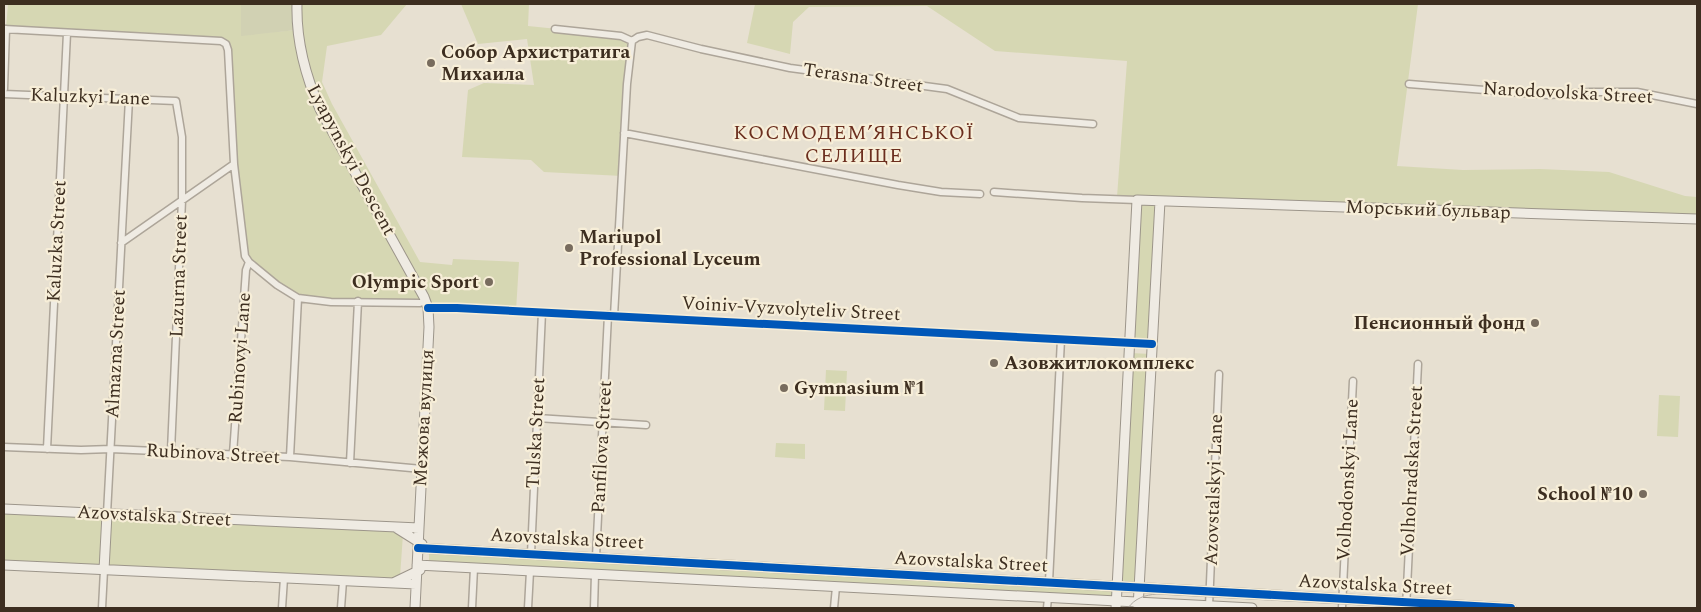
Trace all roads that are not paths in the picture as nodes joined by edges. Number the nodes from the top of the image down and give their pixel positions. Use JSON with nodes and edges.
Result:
{"nodes":[{"id":1,"x":297,"y":4,"type":"edge"},
{"id":2,"x":5,"y":29,"type":"edge"},
{"id":3,"x":555,"y":29,"type":"dead end"},
{"id":4,"x":67,"y":33,"type":"junction"},
{"id":5,"x":632,"y":41,"type":"junction"},
{"id":6,"x":1409,"y":84,"type":"dead end"},
{"id":7,"x":4,"y":89,"type":"edge"},
{"id":8,"x":4,"y":94,"type":"edge"},
{"id":9,"x":64,"y":96,"type":"junction"},
{"id":10,"x":129,"y":99,"type":"junction"},
{"id":11,"x":176,"y":101,"type":"joint"},
{"id":12,"x":1697,"y":104,"type":"edge"},
{"id":13,"x":1094,"y":124,"type":"dead end"},
{"id":14,"x":624,"y":133,"type":"junction"},
{"id":15,"x":234,"y":164,"type":"junction"},
{"id":16,"x":994,"y":192,"type":"dead end"},
{"id":17,"x":980,"y":194,"type":"dead end"},
{"id":18,"x":182,"y":200,"type":"junction"},
{"id":19,"x":1137,"y":200,"type":"junction"},
{"id":20,"x":1160,"y":201,"type":"junction"},
{"id":21,"x":1697,"y":219,"type":"edge"},
{"id":22,"x":122,"y":243,"type":"junction"},
{"id":23,"x":249,"y":262,"type":"junction"},
{"id":24,"x":298,"y":298,"type":"junction"},
{"id":25,"x":358,"y":301,"type":"junction"},
{"id":26,"x":427,"y":305,"type":"junction"},
{"id":27,"x":542,"y":312,"type":"junction"},
{"id":28,"x":611,"y":316,"type":"junction"},
{"id":29,"x":1061,"y":339,"type":"junction"},
{"id":30,"x":1130,"y":343,"type":"junction"},
{"id":31,"x":1152,"y":344,"type":"junction"},
{"id":32,"x":1418,"y":364,"type":"dead end"},
{"id":33,"x":1219,"y":374,"type":"dead end"},
{"id":34,"x":1353,"y":381,"type":"dead end"},
{"id":35,"x":537,"y":418,"type":"junction"},
{"id":36,"x":603,"y":422,"type":"junction"},
{"id":37,"x":646,"y":425,"type":"dead end"},
{"id":38,"x":4,"y":447,"type":"edge"},
{"id":39,"x":47,"y":449,"type":"junction"},
{"id":40,"x":111,"y":449,"type":"junction"},
{"id":41,"x":171,"y":452,"type":"junction"},
{"id":42,"x":234,"y":454,"type":"junction"},
{"id":43,"x":290,"y":457,"type":"junction"},
{"id":44,"x":350,"y":462,"type":"junction"},
{"id":45,"x":422,"y":469,"type":"junction"},
{"id":46,"x":4,"y":509,"type":"edge"},
{"id":47,"x":107,"y":514,"type":"junction"},
{"id":48,"x":394,"y":526,"type":"junction"},
{"id":49,"x":419,"y":528,"type":"junction"},
{"id":50,"x":418,"y":545,"type":"junction"},
{"id":51,"x":530,"y":554,"type":"junction"},
{"id":52,"x":596,"y":557,"type":"junction"},
{"id":53,"x":679,"y":562,"type":"junction"},
{"id":54,"x":4,"y":565,"type":"edge"},
{"id":55,"x":417,"y":568,"type":"junction"},
{"id":56,"x":474,"y":568,"type":"junction"},
{"id":57,"x":104,"y":570,"type":"junction"},
{"id":58,"x":836,"y":570,"type":"junction"},
{"id":59,"x":530,"y":571,"type":"junction"},
{"id":60,"x":595,"y":574,"type":"junction"},
{"id":61,"x":284,"y":578,"type":"junction"},
{"id":62,"x":678,"y":579,"type":"junction"},
{"id":63,"x":342,"y":581,"type":"junction"},
{"id":64,"x":1049,"y":582,"type":"junction"},
{"id":65,"x":393,"y":583,"type":"junction"},
{"id":66,"x":416,"y":584,"type":"junction"},
{"id":67,"x":1117,"y":586,"type":"junction"},
{"id":68,"x":836,"y":587,"type":"junction"},
{"id":69,"x":1139,"y":588,"type":"junction"},
{"id":70,"x":1209,"y":592,"type":"junction"},
{"id":71,"x":1048,"y":598,"type":"junction"},
{"id":72,"x":1342,"y":604,"type":"edge"},
{"id":73,"x":1116,"y":605,"type":"edge"},
{"id":74,"x":1138,"y":605,"type":"edge"},
{"id":75,"x":1406,"y":605,"type":"edge"},
{"id":76,"x":1209,"y":606,"type":"junction"},
{"id":77,"x":102,"y":608,"type":"edge"},
{"id":78,"x":282,"y":608,"type":"edge"},
{"id":79,"x":341,"y":608,"type":"edge"},
{"id":80,"x":415,"y":608,"type":"edge"},
{"id":81,"x":472,"y":608,"type":"edge"},
{"id":82,"x":528,"y":608,"type":"edge"},
{"id":83,"x":594,"y":608,"type":"edge"},
{"id":84,"x":834,"y":608,"type":"edge"},
{"id":85,"x":1047,"y":608,"type":"edge"},
{"id":86,"x":1252,"y":608,"type":"edge"},
{"id":87,"x":1511,"y":608,"type":"edge"}],
"edges":[{"from":1,"to":26,"type":"street","name":"Lyapynskyi Descent"},
{"from":2,"to":4,"type":"street"},
{"from":2,"to":7,"type":"street"},
{"from":3,"to":5,"type":"street","name":"Terasna Street"},
{"from":4,"to":9,"type":"street","name":"Kaluzka Street"},
{"from":4,"to":15,"type":"street"},
{"from":5,"to":13,"type":"street","name":"Terasna Street"},
{"from":5,"to":14,"type":"street"},
{"from":6,"to":12,"type":"street","name":"Narodovolska Street"},
{"from":8,"to":9,"type":"street","name":"Kaluzkyi Lane"},
{"from":9,"to":10,"type":"street","name":"Kaluzkyi Lane"},
{"from":9,"to":39,"type":"street","name":"Kaluzka Street"},
{"from":10,"to":11,"type":"street","name":"Kaluzkyi Lane"},
{"from":10,"to":22,"type":"street","name":"Almazna Street"},
{"from":11,"to":18,"type":"street","name":"Lazurna Street"},
{"from":14,"to":17,"type":"street"},
{"from":14,"to":28,"type":"street"},
{"from":15,"to":18,"type":"street"},
{"from":15,"to":23,"type":"street"},
{"from":16,"to":19,"type":"street"},
{"from":18,"to":22,"type":"street"},
{"from":18,"to":41,"type":"street","name":"Lazurna Street"},
{"from":19,"to":20,"type":"street","name":"Морський бульвар"},
{"from":19,"to":30,"type":"street"},
{"from":20,"to":21,"type":"street","name":"Морський бульвар"},
{"from":20,"to":31,"type":"street"},
{"from":22,"to":40,"type":"street","name":"Almazna Street"},
{"from":23,"to":24,"type":"street","name":"Voiniv-Vyzvolyteliv Street"},
{"from":23,"to":42,"type":"street","name":"Rubinovyi Lane"},
{"from":24,"to":25,"type":"street","name":"Voiniv-Vyzvolyteliv Street"},
{"from":24,"to":43,"type":"street"},
{"from":25,"to":26,"type":"street","name":"Voiniv-Vyzvolyteliv Street"},
{"from":25,"to":44,"type":"street"},
{"from":26,"to":27,"type":"street","name":"Voiniv-Vyzvolyteliv Street"},
{"from":26,"to":45,"type":"street","name":"Межова вулиця"},
{"from":27,"to":28,"type":"street","name":"Voiniv-Vyzvolyteliv Street"},
{"from":27,"to":35,"type":"street","name":"Tulska Street"},
{"from":28,"to":29,"type":"street","name":"Voiniv-Vyzvolyteliv Street"},
{"from":28,"to":36,"type":"street","name":"Panfilova Street"},
{"from":29,"to":30,"type":"street","name":"Voiniv-Vyzvolyteliv Street"},
{"from":29,"to":64,"type":"street"},
{"from":30,"to":31,"type":"street","name":"Voiniv-Vyzvolyteliv Street"},
{"from":30,"to":67,"type":"street"},
{"from":31,"to":69,"type":"street"},
{"from":32,"to":75,"type":"street","name":"Volhohradska Street"},
{"from":33,"to":70,"type":"street","name":"Azovstalskyi Lane"},
{"from":34,"to":72,"type":"street","name":"Volhodonskyi Lane"},
{"from":35,"to":36,"type":"street"},
{"from":35,"to":51,"type":"street","name":"Tulska Street"},
{"from":36,"to":37,"type":"street"},
{"from":36,"to":52,"type":"street","name":"Panfilova Street"},
{"from":38,"to":39,"type":"street","name":"Rubinova Street"},
{"from":39,"to":40,"type":"street","name":"Rubinova Street"},
{"from":40,"to":41,"type":"street","name":"Rubinova Street"},
{"from":40,"to":47,"type":"street","name":"Almazna Street"},
{"from":41,"to":42,"type":"street","name":"Rubinova Street"},
{"from":42,"to":43,"type":"street","name":"Rubinova Street"},
{"from":43,"to":44,"type":"street","name":"Rubinova Street"},
{"from":44,"to":45,"type":"street","name":"Rubinova Street"},
{"from":45,"to":49,"type":"street","name":"Межова вулиця"},
{"from":46,"to":47,"type":"street","name":"Azovstalska Street"},
{"from":47,"to":48,"type":"street","name":"Azovstalska Street"},
{"from":47,"to":57,"type":"street","name":"Almazna Street"},
{"from":48,"to":49,"type":"street","name":"Azovstalska Street"},
{"from":48,"to":50,"type":"street"},
{"from":49,"to":50,"type":"street","name":"Межова вулиця"},
{"from":50,"to":51,"type":"street","name":"Azovstalska Street"},
{"from":50,"to":55,"type":"street","name":"Межова вулиця"},
{"from":51,"to":52,"type":"street","name":"Azovstalska Street"},
{"from":52,"to":53,"type":"street","name":"Azovstalska Street"},
{"from":52,"to":60,"type":"street","name":"Panfilova Street"},
{"from":53,"to":58,"type":"street","name":"Azovstalska Street"},
{"from":53,"to":62,"type":"street"},
{"from":54,"to":57,"type":"street"},
{"from":55,"to":56,"type":"street","name":"Azovstalska Street"},
{"from":55,"to":65,"type":"street"},
{"from":55,"to":66,"type":"street","name":"Межова вулиця"},
{"from":56,"to":59,"type":"street","name":"Azovstalska Street"},
{"from":56,"to":81,"type":"street"},
{"from":57,"to":61,"type":"street"},
{"from":57,"to":77,"type":"street","name":"Almazna Street"},
{"from":58,"to":64,"type":"street","name":"Azovstalska Street"},
{"from":58,"to":68,"type":"street"},
{"from":59,"to":60,"type":"street","name":"Azovstalska Street"},
{"from":59,"to":82,"type":"street"},
{"from":60,"to":62,"type":"street","name":"Azovstalska Street"},
{"from":60,"to":83,"type":"street","name":"Panfilova Street"},
{"from":61,"to":63,"type":"street"},
{"from":61,"to":78,"type":"street"},
{"from":62,"to":68,"type":"street","name":"Azovstalska Street"},
{"from":63,"to":65,"type":"street"},
{"from":63,"to":79,"type":"street"},
{"from":64,"to":67,"type":"street","name":"Azovstalska Street"},
{"from":65,"to":66,"type":"street"},
{"from":66,"to":80,"type":"street"},
{"from":67,"to":69,"type":"street","name":"Azovstalska Street"},
{"from":67,"to":73,"type":"street"},
{"from":68,"to":71,"type":"street","name":"Azovstalska Street"},
{"from":68,"to":84,"type":"street"},
{"from":69,"to":70,"type":"street","name":"Azovstalska Street"},
{"from":69,"to":74,"type":"street"},
{"from":70,"to":72,"type":"street","name":"Azovstalska Street"},
{"from":70,"to":76,"type":"street","name":"Azovstalskyi Lane"},
{"from":71,"to":73,"type":"street","name":"Azovstalska Street"},
{"from":71,"to":85,"type":"street"},
{"from":72,"to":75,"type":"street","name":"Azovstalska Street"},
{"from":73,"to":74,"type":"street","name":"Azovstalska Street"},
{"from":74,"to":76,"type":"street","name":"Azovstalska Street"},
{"from":75,"to":87,"type":"street","name":"Azovstalska Street"},
{"from":76,"to":86,"type":"street","name":"Azovstalska Street"}]}
